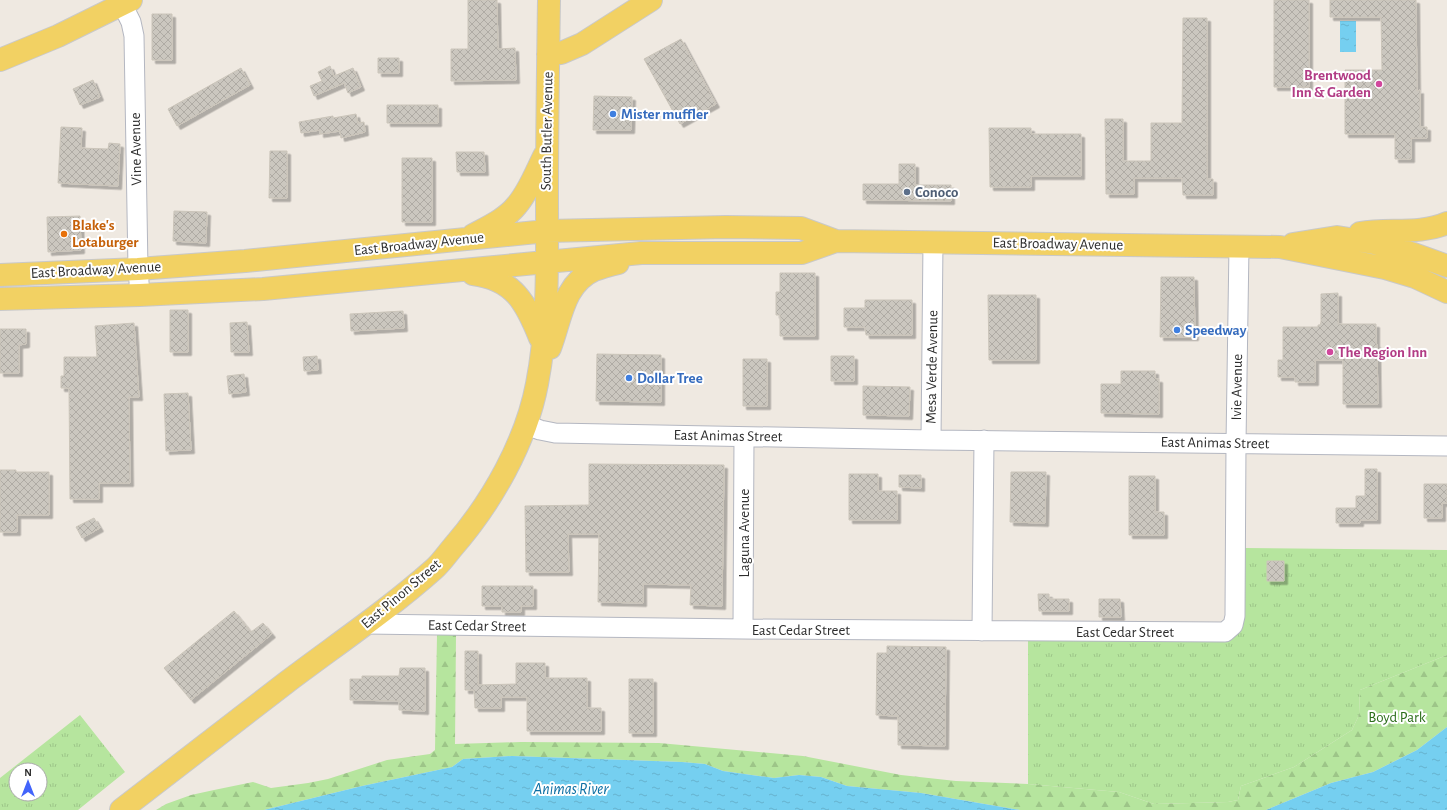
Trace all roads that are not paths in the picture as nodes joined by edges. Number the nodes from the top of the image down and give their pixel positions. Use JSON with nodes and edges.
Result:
{"nodes":[{"id":1,"x":549,"y":0,"type":"edge"},
{"id":2,"x":651,"y":0,"type":"edge"},
{"id":3,"x":127,"y":2,"type":"edge"},
{"id":4,"x":548,"y":54,"type":"junction"},
{"id":5,"x":0,"y":60,"type":"edge"},
{"id":6,"x":547,"y":151,"type":"junction"},
{"id":7,"x":1447,"y":223,"type":"edge"},
{"id":8,"x":547,"y":231,"type":"junction"},
{"id":9,"x":1337,"y":237,"type":"junction"},
{"id":10,"x":466,"y":239,"type":"junction"},
{"id":11,"x":836,"y":241,"type":"junction"},
{"id":12,"x":933,"y":242,"type":"junction"},
{"id":13,"x":1239,"y":246,"type":"junction"},
{"id":14,"x":1280,"y":247,"type":"junction"},
{"id":15,"x":663,"y":252,"type":"junction"},
{"id":16,"x":547,"y":262,"type":"junction"},
{"id":17,"x":1447,"y":266,"type":"edge"},
{"id":18,"x":138,"y":269,"type":"junction"},
{"id":19,"x":446,"y":272,"type":"junction"},
{"id":20,"x":0,"y":275,"type":"edge"},
{"id":21,"x":1447,"y":292,"type":"edge"},
{"id":22,"x":140,"y":295,"type":"junction"},
{"id":23,"x":0,"y":299,"type":"edge"},
{"id":24,"x":542,"y":342,"type":"junction"},
{"id":25,"x":536,"y":387,"type":"junction"},
{"id":26,"x":526,"y":425,"type":"junction"},
{"id":27,"x":744,"y":437,"type":"junction"},
{"id":28,"x":931,"y":440,"type":"junction"},
{"id":29,"x":984,"y":440,"type":"junction"},
{"id":30,"x":1236,"y":443,"type":"junction"},
{"id":31,"x":1447,"y":446,"type":"edge"},
{"id":32,"x":366,"y":624,"type":"junction"},
{"id":33,"x":1233,"y":625,"type":"joint"},
{"id":34,"x":743,"y":629,"type":"junction"},
{"id":35,"x":982,"y":631,"type":"junction"},
{"id":36,"x":121,"y":810,"type":"edge"}],
"edges":[{"from":1,"to":4,"type":"main road","name":"South Butler Avenue"},
{"from":2,"to":4,"type":"main road"},
{"from":3,"to":5,"type":"main road"},
{"from":3,"to":18,"type":"street","name":"Vine Avenue"},
{"from":4,"to":6,"type":"main road","name":"South Butler Avenue"},
{"from":6,"to":8,"type":"main road","name":"South Butler Avenue"},
{"from":6,"to":10,"type":"main road"},
{"from":7,"to":9,"type":"main road"},
{"from":8,"to":10,"type":"main road","name":"East Broadway Avenue"},
{"from":8,"to":11,"type":"main road","name":"East Broadway Avenue"},
{"from":8,"to":16,"type":"main road","name":"South Butler Avenue"},
{"from":9,"to":14,"type":"main road","name":"East Broadway Avenue"},
{"from":9,"to":17,"type":"main road","name":"East Broadway Avenue"},
{"from":10,"to":18,"type":"main road","name":"East Broadway Avenue"},
{"from":11,"to":12,"type":"main road","name":"East Broadway Avenue"},
{"from":11,"to":15,"type":"main road","name":"East Broadway Avenue"},
{"from":12,"to":13,"type":"main road","name":"East Broadway Avenue"},
{"from":12,"to":28,"type":"street","name":"Mesa Verde Avenue"},
{"from":13,"to":14,"type":"main road","name":"East Broadway Avenue"},
{"from":13,"to":30,"type":"street","name":"Ivie Avenue"},
{"from":14,"to":21,"type":"main road","name":"East Broadway Avenue"},
{"from":15,"to":16,"type":"main road","name":"East Broadway Avenue"},
{"from":15,"to":25,"type":"main road"},
{"from":16,"to":19,"type":"main road","name":"East Broadway Avenue"},
{"from":16,"to":24,"type":"main road","name":"East Pinon Street"},
{"from":18,"to":20,"type":"main road","name":"East Broadway Avenue"},
{"from":18,"to":22,"type":"street","name":"Vine Avenue"},
{"from":19,"to":22,"type":"main road","name":"East Broadway Avenue"},
{"from":19,"to":24,"type":"main road"},
{"from":22,"to":23,"type":"main road","name":"East Broadway Avenue"},
{"from":24,"to":25,"type":"main road","name":"East Pinon Street"},
{"from":25,"to":26,"type":"main road","name":"East Pinon Street"},
{"from":26,"to":27,"type":"street","name":"East Animas Street"},
{"from":26,"to":32,"type":"main road","name":"East Pinon Street"},
{"from":27,"to":28,"type":"street","name":"East Animas Street"},
{"from":27,"to":34,"type":"street","name":"Laguna Avenue"},
{"from":28,"to":29,"type":"street","name":"Mesa Verde Avenue"},
{"from":29,"to":30,"type":"street","name":"East Animas Street"},
{"from":29,"to":35,"type":"street"},
{"from":30,"to":31,"type":"street","name":"East Animas Street"},
{"from":30,"to":33,"type":"street","name":"Ivie Avenue"},
{"from":32,"to":34,"type":"street","name":"East Cedar Street"},
{"from":32,"to":36,"type":"main road","name":"East Pinon Street"},
{"from":33,"to":35,"type":"street","name":"East Cedar Street"},
{"from":34,"to":35,"type":"street","name":"East Cedar Street"}]}
